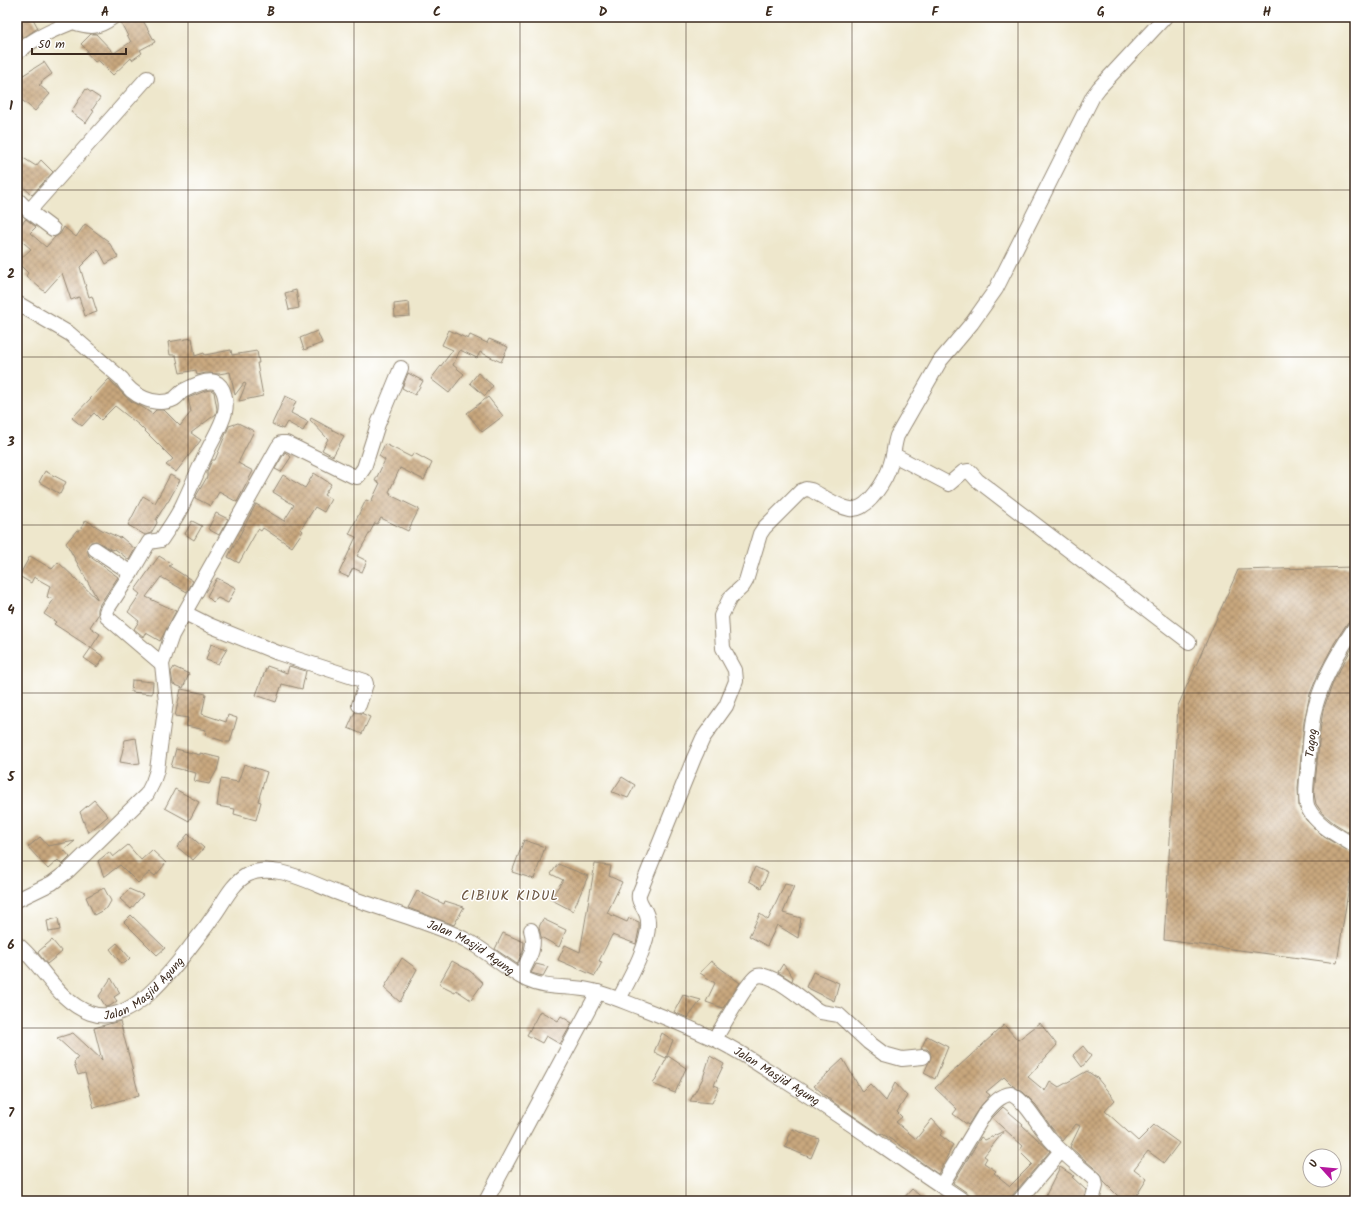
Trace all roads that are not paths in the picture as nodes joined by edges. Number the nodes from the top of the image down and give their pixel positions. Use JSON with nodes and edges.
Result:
{"nodes":[{"id":1,"x":113,"y":17,"type":"edge"},
{"id":2,"x":1165,"y":17,"type":"edge"},
{"id":3,"x":17,"y":50,"type":"edge"},
{"id":4,"x":147,"y":78,"type":"dead end"},
{"id":5,"x":17,"y":199,"type":"edge"},
{"id":6,"x":29,"y":211,"type":"junction"},
{"id":7,"x":53,"y":229,"type":"dead end"},
{"id":8,"x":17,"y":303,"type":"edge"},
{"id":9,"x":402,"y":368,"type":"dead end"},
{"id":10,"x":894,"y":455,"type":"junction"},
{"id":11,"x":95,"y":549,"type":"dead end"},
{"id":12,"x":131,"y":573,"type":"junction"},
{"id":13,"x":185,"y":613,"type":"junction"},
{"id":14,"x":1355,"y":627,"type":"edge"},
{"id":15,"x":1188,"y":642,"type":"dead end"},
{"id":16,"x":162,"y":664,"type":"junction"},
{"id":17,"x":359,"y":705,"type":"dead end"},
{"id":18,"x":1355,"y":846,"type":"edge"},
{"id":19,"x":17,"y":900,"type":"edge"},
{"id":20,"x":531,"y":930,"type":"dead end"},
{"id":21,"x":19,"y":951,"type":"edge"},
{"id":22,"x":520,"y":976,"type":"junction"},
{"id":23,"x":598,"y":992,"type":"junction"},
{"id":24,"x":619,"y":999,"type":"junction"},
{"id":25,"x":715,"y":1039,"type":"junction"},
{"id":26,"x":923,"y":1057,"type":"dead end"},
{"id":27,"x":1061,"y":1151,"type":"junction"},
{"id":28,"x":941,"y":1186,"type":"junction"},
{"id":29,"x":486,"y":1201,"type":"edge"},
{"id":30,"x":964,"y":1201,"type":"edge"},
{"id":31,"x":1019,"y":1201,"type":"edge"},
{"id":32,"x":1092,"y":1201,"type":"edge"}],
"edges":[{"from":1,"to":3,"type":"street"},
{"from":2,"to":10,"type":"street"},
{"from":4,"to":6,"type":"street"},
{"from":5,"to":6,"type":"street"},
{"from":6,"to":7,"type":"street"},
{"from":8,"to":12,"type":"street"},
{"from":9,"to":13,"type":"street"},
{"from":10,"to":15,"type":"street"},
{"from":10,"to":24,"type":"street"},
{"from":11,"to":12,"type":"street"},
{"from":12,"to":16,"type":"street"},
{"from":13,"to":16,"type":"street"},
{"from":13,"to":17,"type":"street"},
{"from":14,"to":18,"type":"street","name":"Tagog"},
{"from":16,"to":19,"type":"street"},
{"from":20,"to":22,"type":"street"},
{"from":21,"to":22,"type":"street","name":"Jalan Masjid Agung"},
{"from":22,"to":23,"type":"street","name":"Jalan Masjid Agung"},
{"from":23,"to":24,"type":"street","name":"Jalan Masjid Agung"},
{"from":23,"to":29,"type":"street"},
{"from":24,"to":25,"type":"street","name":"Jalan Masjid Agung"},
{"from":25,"to":26,"type":"street"},
{"from":25,"to":28,"type":"street","name":"Jalan Masjid Agung"},
{"from":27,"to":28,"type":"street"},
{"from":27,"to":31,"type":"street"},
{"from":27,"to":32,"type":"street"},
{"from":28,"to":30,"type":"street","name":"Jalan Masjid Agung"}]}
